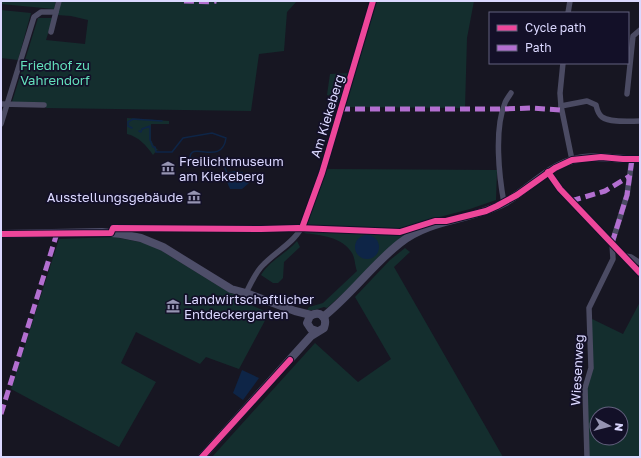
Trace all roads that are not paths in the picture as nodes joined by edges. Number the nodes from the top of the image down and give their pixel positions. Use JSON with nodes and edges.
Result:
{"nodes":[{"id":1,"x":59,"y":1,"type":"edge"},
{"id":2,"x":373,"y":1,"type":"edge"},
{"id":3,"x":570,"y":1,"type":"edge"},
{"id":4,"x":56,"y":12,"type":"junction"},
{"id":5,"x":568,"y":12,"type":"edge"},
{"id":6,"x":640,"y":30,"type":"edge"},
{"id":7,"x":50,"y":32,"type":"dead end"},
{"id":8,"x":563,"y":64,"type":"edge"},
{"id":9,"x":511,"y":93,"type":"dead end"},
{"id":10,"x":627,"y":94,"type":"dead end"},
{"id":11,"x":4,"y":104,"type":"edge"},
{"id":12,"x":44,"y":105,"type":"dead end"},
{"id":13,"x":560,"y":106,"type":"junction"},
{"id":14,"x":640,"y":121,"type":"edge"},
{"id":15,"x":1,"y":124,"type":"edge"},
{"id":16,"x":636,"y":159,"type":"edge"},
{"id":17,"x":572,"y":160,"type":"junction"},
{"id":18,"x":548,"y":172,"type":"junction"},
{"id":19,"x":504,"y":203,"type":"junction"},
{"id":20,"x":1,"y":234,"type":"edge"},
{"id":21,"x":612,"y":242,"type":"junction"},
{"id":22,"x":640,"y":263,"type":"edge"},
{"id":23,"x":246,"y":293,"type":"junction"},
{"id":24,"x":323,"y":316,"type":"junction"},
{"id":25,"x":309,"y":321,"type":"junction"},
{"id":26,"x":317,"y":331,"type":"junction"},
{"id":27,"x":296,"y":354,"type":"junction"},
{"id":28,"x":202,"y":457,"type":"edge"},
{"id":29,"x":587,"y":457,"type":"edge"}],
"edges":[{"from":1,"to":4,"type":"street"},
{"from":2,"to":23,"type":"street","name":"Am Kiekeberg"},
{"from":3,"to":5,"type":"street"},
{"from":4,"to":7,"type":"street"},
{"from":4,"to":11,"type":"street"},
{"from":6,"to":10,"type":"street"},
{"from":8,"to":13,"type":"street"},
{"from":9,"to":19,"type":"street"},
{"from":11,"to":12,"type":"street"},
{"from":11,"to":15,"type":"street"},
{"from":13,"to":14,"type":"street"},
{"from":13,"to":17,"type":"street"},
{"from":16,"to":17,"type":"main road"},
{"from":16,"to":21,"type":"street","name":"Wiesenweg"},
{"from":17,"to":18,"type":"main road"},
{"from":18,"to":19,"type":"main road"},
{"from":18,"to":21,"type":"street"},
{"from":19,"to":24,"type":"main road"},
{"from":20,"to":23,"type":"main road"},
{"from":21,"to":22,"type":"street"},
{"from":21,"to":29,"type":"street","name":"Wiesenweg"},
{"from":23,"to":25,"type":"main road"},
{"from":24,"to":25,"type":"main road"},
{"from":24,"to":26,"type":"main road"},
{"from":25,"to":26,"type":"main road"},
{"from":25,"to":27,"type":"main road"},
{"from":26,"to":27,"type":"main road"},
{"from":27,"to":28,"type":"main road"}]}
